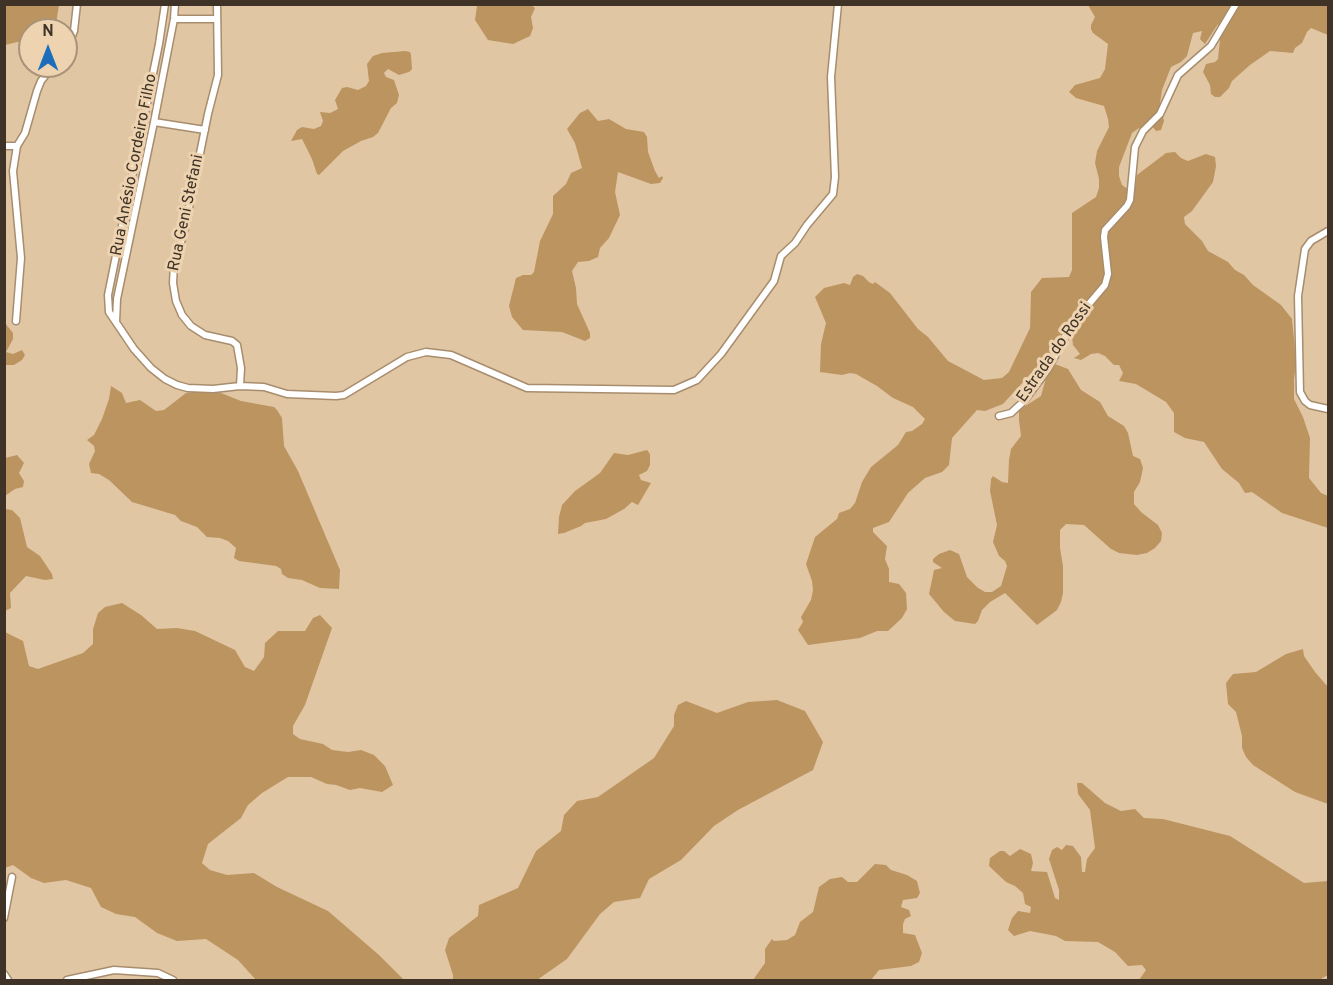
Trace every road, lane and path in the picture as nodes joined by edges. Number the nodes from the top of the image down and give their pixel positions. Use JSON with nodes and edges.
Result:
{"nodes":[{"id":1,"x":165,"y":4,"type":"edge"},
{"id":2,"x":175,"y":4,"type":"edge"},
{"id":3,"x":217,"y":4,"type":"edge"},
{"id":4,"x":838,"y":4,"type":"edge"},
{"id":5,"x":1236,"y":4,"type":"edge"},
{"id":6,"x":174,"y":19,"type":"junction"},
{"id":7,"x":217,"y":19,"type":"junction"},
{"id":8,"x":154,"y":72,"type":"junction"},
{"id":9,"x":163,"y":74,"type":"junction"},
{"id":10,"x":43,"y":78,"type":"edge"},
{"id":11,"x":154,"y":122,"type":"junction"},
{"id":12,"x":205,"y":130,"type":"junction"},
{"id":13,"x":4,"y":146,"type":"edge"},
{"id":14,"x":17,"y":146,"type":"junction"},
{"id":15,"x":1329,"y":231,"type":"edge"},
{"id":16,"x":116,"y":306,"type":"junction"},
{"id":17,"x":107,"y":307,"type":"junction"},
{"id":18,"x":16,"y":321,"type":"dead end"},
{"id":19,"x":116,"y":323,"type":"junction"},
{"id":20,"x":240,"y":386,"type":"junction"},
{"id":21,"x":1329,"y":409,"type":"edge"},
{"id":22,"x":999,"y":416,"type":"dead end"},
{"id":23,"x":12,"y":877,"type":"dead end"},
{"id":24,"x":4,"y":918,"type":"edge"},
{"id":25,"x":93,"y":973,"type":"junction"},
{"id":26,"x":4,"y":974,"type":"edge"},
{"id":27,"x":8,"y":981,"type":"edge"},
{"id":28,"x":67,"y":981,"type":"edge"},
{"id":29,"x":96,"y":981,"type":"edge"},
{"id":30,"x":173,"y":981,"type":"edge"}],
"edges":[{"from":1,"to":8,"type":"street","name":"Rua Anésio Cordeiro Filho"},
{"from":2,"to":6,"type":"street","name":"Rua Anésio Cordeiro Filho"},
{"from":3,"to":7,"type":"street","name":"Rua Geni Stefani"},
{"from":4,"to":20,"type":"street"},
{"from":5,"to":22,"type":"street","name":"Estrada do Rossi"},
{"from":6,"to":7,"type":"street"},
{"from":6,"to":9,"type":"street","name":"Rua Anésio Cordeiro Filho"},
{"from":7,"to":12,"type":"street","name":"Rua Geni Stefani"},
{"from":8,"to":9,"type":"street"},
{"from":8,"to":17,"type":"street","name":"Rua Anésio Cordeiro Filho"},
{"from":9,"to":11,"type":"street","name":"Rua Anésio Cordeiro Filho"},
{"from":10,"to":14,"type":"street"},
{"from":11,"to":12,"type":"street"},
{"from":11,"to":16,"type":"street","name":"Rua Anésio Cordeiro Filho"},
{"from":12,"to":20,"type":"street","name":"Rua Geni Stefani"},
{"from":13,"to":14,"type":"street"},
{"from":14,"to":18,"type":"street"},
{"from":15,"to":21,"type":"street"},
{"from":16,"to":17,"type":"street"},
{"from":16,"to":19,"type":"street","name":"Rua Anésio Cordeiro Filho"},
{"from":17,"to":19,"type":"street"},
{"from":19,"to":20,"type":"street"},
{"from":23,"to":24,"type":"street"},
{"from":25,"to":28,"type":"street"},
{"from":25,"to":29,"type":"street"},
{"from":25,"to":30,"type":"street"},
{"from":26,"to":27,"type":"street"}]}
